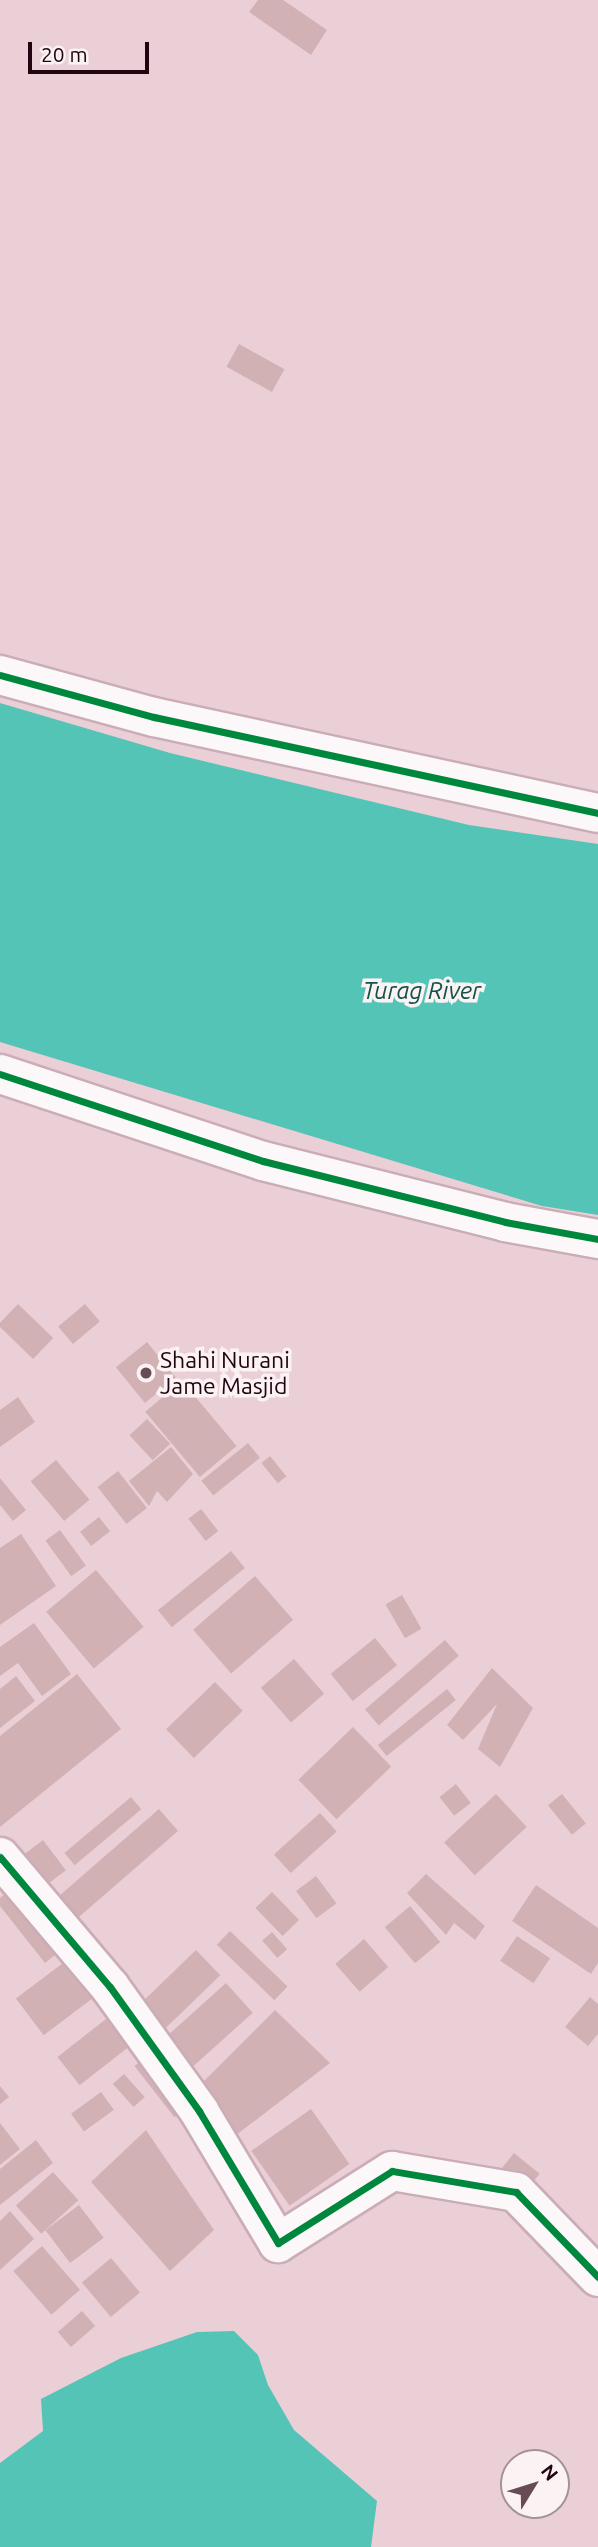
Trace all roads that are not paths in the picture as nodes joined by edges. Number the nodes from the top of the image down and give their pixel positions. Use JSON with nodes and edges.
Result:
{"nodes":[{"id":1,"x":0,"y":675,"type":"edge"},
{"id":2,"x":598,"y":813,"type":"edge"},
{"id":3,"x":0,"y":1074,"type":"edge"},
{"id":4,"x":598,"y":1239,"type":"edge"},
{"id":5,"x":0,"y":1857,"type":"edge"},
{"id":6,"x":598,"y":2277,"type":"edge"}],
"edges":[{"from":1,"to":2,"type":"street"},
{"from":3,"to":4,"type":"street"},
{"from":5,"to":6,"type":"street"}]}
